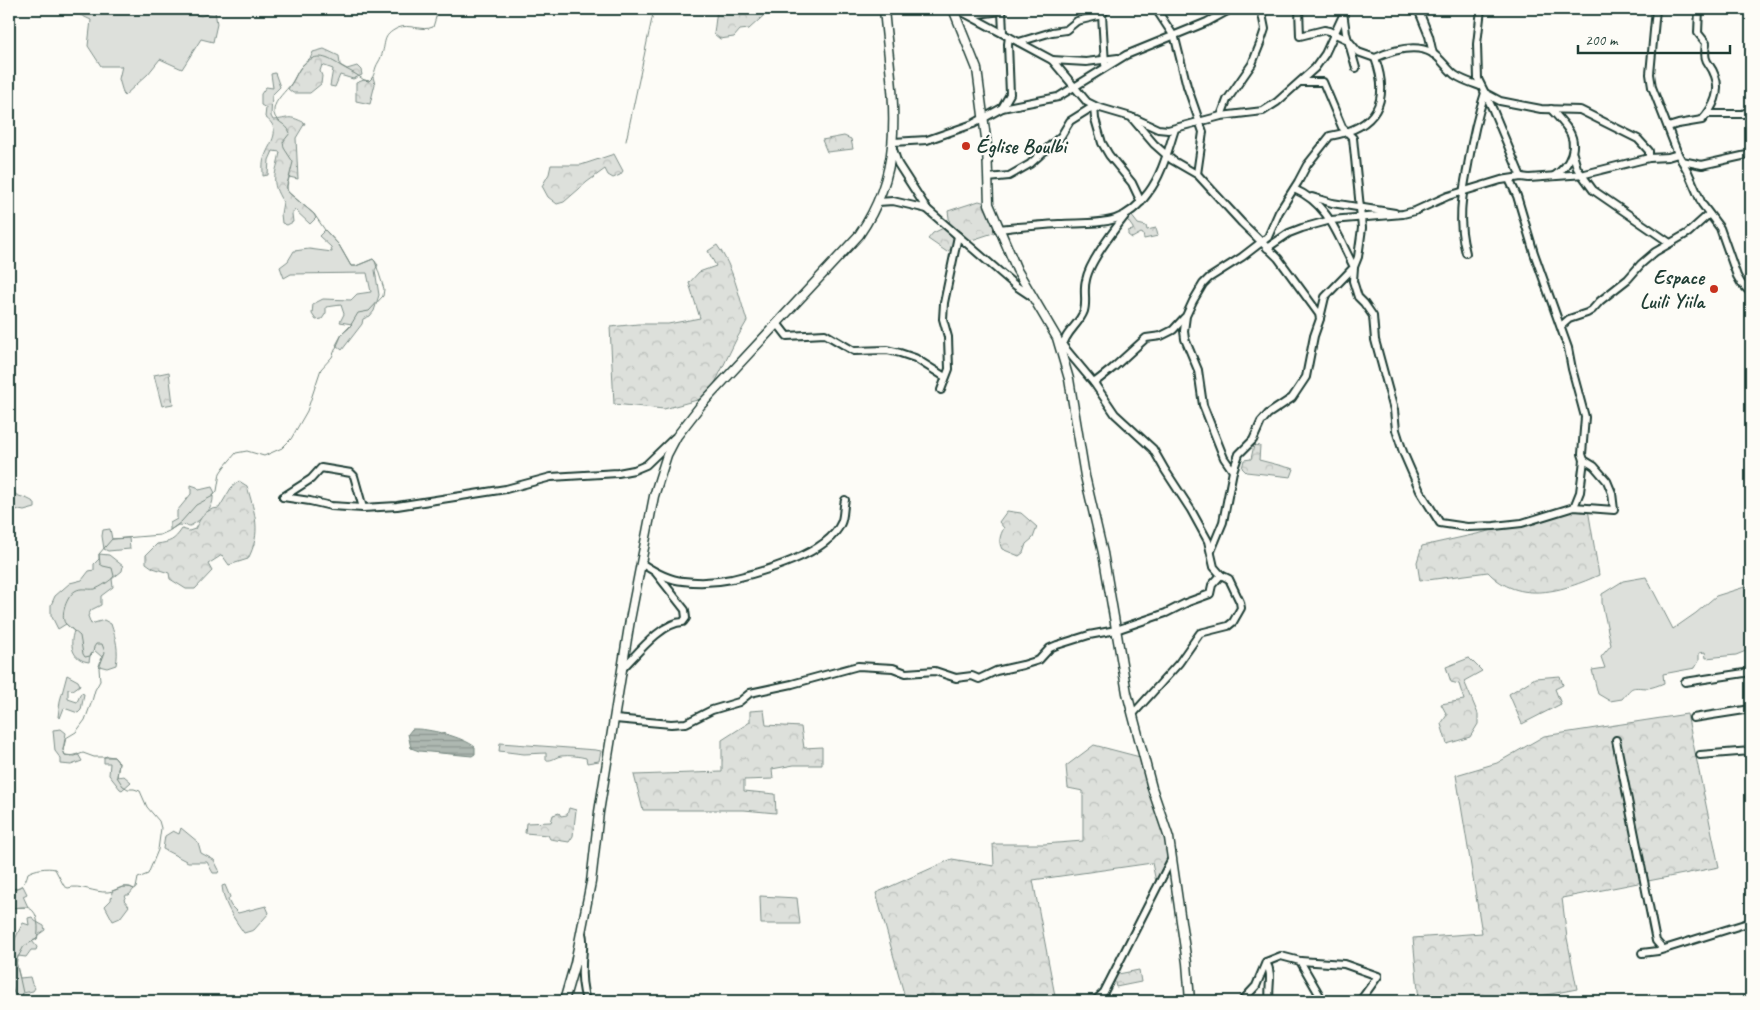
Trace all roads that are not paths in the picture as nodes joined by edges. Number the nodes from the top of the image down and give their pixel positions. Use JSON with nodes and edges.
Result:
{"nodes":[{"id":1,"x":884,"y":9,"type":"edge"},
{"id":2,"x":953,"y":9,"type":"edge"},
{"id":3,"x":957,"y":9,"type":"edge"},
{"id":4,"x":1156,"y":9,"type":"edge"},
{"id":5,"x":1232,"y":9,"type":"edge"},
{"id":6,"x":1261,"y":9,"type":"edge"},
{"id":7,"x":1299,"y":9,"type":"edge"},
{"id":8,"x":1418,"y":9,"type":"edge"},
{"id":9,"x":1481,"y":9,"type":"edge"},
{"id":10,"x":1656,"y":9,"type":"edge"},
{"id":11,"x":1700,"y":9,"type":"edge"},
{"id":12,"x":1003,"y":10,"type":"edge"},
{"id":13,"x":1343,"y":11,"type":"edge"},
{"id":14,"x":1104,"y":12,"type":"edge"},
{"id":15,"x":968,"y":16,"type":"junction"},
{"id":16,"x":1002,"y":33,"type":"junction"},
{"id":17,"x":1335,"y":33,"type":"junction"},
{"id":18,"x":1174,"y":35,"type":"junction"},
{"id":19,"x":1009,"y":37,"type":"junction"},
{"id":20,"x":1348,"y":40,"type":"junction"},
{"id":21,"x":1019,"y":42,"type":"junction"},
{"id":22,"x":1433,"y":54,"type":"junction"},
{"id":23,"x":1123,"y":57,"type":"junction"},
{"id":24,"x":1375,"y":58,"type":"junction"},
{"id":25,"x":1052,"y":60,"type":"junction"},
{"id":26,"x":1105,"y":60,"type":"junction"},
{"id":27,"x":1106,"y":68,"type":"junction"},
{"id":28,"x":1356,"y":68,"type":"dead end"},
{"id":29,"x":1300,"y":82,"type":"junction"},
{"id":30,"x":1480,"y":86,"type":"junction"},
{"id":31,"x":1074,"y":88,"type":"junction"},
{"id":32,"x":1485,"y":93,"type":"junction"},
{"id":33,"x":1094,"y":106,"type":"junction"},
{"id":34,"x":1002,"y":108,"type":"junction"},
{"id":35,"x":1551,"y":109,"type":"junction"},
{"id":36,"x":1751,"y":110,"type":"edge"},
{"id":37,"x":1708,"y":114,"type":"junction"},
{"id":38,"x":1221,"y":116,"type":"junction"},
{"id":39,"x":1130,"y":117,"type":"junction"},
{"id":40,"x":983,"y":118,"type":"junction"},
{"id":41,"x":1199,"y":121,"type":"junction"},
{"id":42,"x":1668,"y":128,"type":"junction"},
{"id":43,"x":1175,"y":129,"type":"junction"},
{"id":44,"x":1348,"y":132,"type":"junction"},
{"id":45,"x":893,"y":145,"type":"junction"},
{"id":46,"x":1166,"y":154,"type":"junction"},
{"id":47,"x":1573,"y":154,"type":"junction"},
{"id":48,"x":1678,"y":154,"type":"junction"},
{"id":49,"x":1751,"y":154,"type":"edge"},
{"id":50,"x":1649,"y":158,"type":"junction"},
{"id":51,"x":1682,"y":161,"type":"junction"},
{"id":52,"x":1197,"y":174,"type":"junction"},
{"id":53,"x":1580,"y":174,"type":"junction"},
{"id":54,"x":1521,"y":177,"type":"junction"},
{"id":55,"x":1553,"y":177,"type":"junction"},
{"id":56,"x":988,"y":178,"type":"junction"},
{"id":57,"x":1509,"y":179,"type":"junction"},
{"id":58,"x":1294,"y":189,"type":"junction"},
{"id":59,"x":1463,"y":191,"type":"junction"},
{"id":60,"x":1310,"y":197,"type":"junction"},
{"id":61,"x":878,"y":202,"type":"junction"},
{"id":62,"x":1141,"y":202,"type":"junction"},
{"id":63,"x":1361,"y":207,"type":"junction"},
{"id":64,"x":928,"y":209,"type":"junction"},
{"id":65,"x":1403,"y":214,"type":"junction"},
{"id":66,"x":1709,"y":214,"type":"junction"},
{"id":67,"x":1125,"y":215,"type":"junction"},
{"id":68,"x":1362,"y":218,"type":"junction"},
{"id":69,"x":1331,"y":220,"type":"junction"},
{"id":70,"x":998,"y":229,"type":"junction"},
{"id":71,"x":958,"y":236,"type":"junction"},
{"id":72,"x":1670,"y":242,"type":"junction"},
{"id":73,"x":1265,"y":245,"type":"junction"},
{"id":74,"x":1466,"y":253,"type":"dead end"},
{"id":75,"x":1354,"y":267,"type":"junction"},
{"id":76,"x":1751,"y":292,"type":"edge"},
{"id":77,"x":1031,"y":296,"type":"junction"},
{"id":78,"x":1186,"y":316,"type":"junction"},
{"id":79,"x":1320,"y":319,"type":"junction"},
{"id":80,"x":777,"y":323,"type":"junction"},
{"id":81,"x":1561,"y":326,"type":"junction"},
{"id":82,"x":1057,"y":338,"type":"junction"},
{"id":83,"x":1062,"y":346,"type":"junction"},
{"id":84,"x":1062,"y":355,"type":"junction"},
{"id":85,"x":945,"y":377,"type":"junction"},
{"id":86,"x":1094,"y":383,"type":"junction"},
{"id":87,"x":941,"y":390,"type":"dead end"},
{"id":88,"x":677,"y":436,"type":"junction"},
{"id":89,"x":1584,"y":460,"type":"junction"},
{"id":90,"x":1233,"y":471,"type":"junction"},
{"id":91,"x":844,"y":500,"type":"dead end"},
{"id":92,"x":1574,"y":507,"type":"junction"},
{"id":93,"x":363,"y":508,"type":"junction"},
{"id":94,"x":1211,"y":551,"type":"junction"},
{"id":95,"x":641,"y":563,"type":"junction"},
{"id":96,"x":655,"y":572,"type":"junction"},
{"id":97,"x":1221,"y":575,"type":"junction"},
{"id":98,"x":1116,"y":630,"type":"junction"},
{"id":99,"x":622,"y":669,"type":"junction"},
{"id":100,"x":1751,"y":672,"type":"edge"},
{"id":101,"x":1685,"y":682,"type":"dead end"},
{"id":102,"x":1751,"y":709,"type":"edge"},
{"id":103,"x":1133,"y":714,"type":"junction"},
{"id":104,"x":1693,"y":718,"type":"dead end"},
{"id":105,"x":615,"y":719,"type":"junction"},
{"id":106,"x":1616,"y":740,"type":"dead end"},
{"id":107,"x":1751,"y":750,"type":"edge"},
{"id":108,"x":1700,"y":755,"type":"dead end"},
{"id":109,"x":1172,"y":858,"type":"junction"},
{"id":110,"x":1751,"y":922,"type":"edge"},
{"id":111,"x":581,"y":932,"type":"junction"},
{"id":112,"x":1663,"y":949,"type":"junction"},
{"id":113,"x":1642,"y":953,"type":"dead end"},
{"id":114,"x":1300,"y":961,"type":"junction"},
{"id":115,"x":1266,"y":962,"type":"junction"},
{"id":116,"x":1191,"y":1000,"type":"edge"},
{"id":117,"x":564,"y":1001,"type":"edge"},
{"id":118,"x":586,"y":1001,"type":"edge"},
{"id":119,"x":1095,"y":1001,"type":"edge"},
{"id":120,"x":1242,"y":1001,"type":"edge"},
{"id":121,"x":1270,"y":1001,"type":"edge"},
{"id":122,"x":1322,"y":1001,"type":"edge"},
{"id":123,"x":1360,"y":1001,"type":"edge"}],
"edges":[{"from":1,"to":45,"type":"street"},
{"from":2,"to":40,"type":"street"},
{"from":3,"to":15,"type":"street"},
{"from":4,"to":18,"type":"street"},
{"from":5,"to":18,"type":"street"},
{"from":6,"to":38,"type":"street"},
{"from":7,"to":17,"type":"street"},
{"from":8,"to":22,"type":"street"},
{"from":9,"to":30,"type":"street"},
{"from":10,"to":42,"type":"street"},
{"from":11,"to":37,"type":"street"},
{"from":12,"to":15,"type":"street"},
{"from":12,"to":16,"type":"street"},
{"from":13,"to":17,"type":"street"},
{"from":13,"to":20,"type":"street"},
{"from":14,"to":21,"type":"street"},
{"from":14,"to":26,"type":"street"},
{"from":15,"to":16,"type":"street"},
{"from":16,"to":19,"type":"street"},
{"from":17,"to":20,"type":"street"},
{"from":17,"to":29,"type":"street"},
{"from":18,"to":23,"type":"street"},
{"from":18,"to":41,"type":"street"},
{"from":19,"to":21,"type":"street"},
{"from":19,"to":34,"type":"street"},
{"from":20,"to":24,"type":"street"},
{"from":20,"to":28,"type":"street"},
{"from":21,"to":25,"type":"street"},
{"from":22,"to":24,"type":"street"},
{"from":22,"to":30,"type":"street"},
{"from":23,"to":26,"type":"street"},
{"from":23,"to":27,"type":"street"},
{"from":24,"to":44,"type":"street"},
{"from":25,"to":26,"type":"street"},
{"from":25,"to":31,"type":"street"},
{"from":26,"to":27,"type":"street"},
{"from":27,"to":31,"type":"street"},
{"from":29,"to":38,"type":"street"},
{"from":29,"to":44,"type":"street"},
{"from":30,"to":32,"type":"street"},
{"from":31,"to":33,"type":"street"},
{"from":31,"to":34,"type":"street"},
{"from":32,"to":35,"type":"street"},
{"from":32,"to":54,"type":"street"},
{"from":32,"to":59,"type":"street"},
{"from":33,"to":39,"type":"street"},
{"from":33,"to":56,"type":"street"},
{"from":33,"to":62,"type":"street"},
{"from":34,"to":40,"type":"street"},
{"from":35,"to":47,"type":"street"},
{"from":35,"to":50,"type":"street"},
{"from":36,"to":37,"type":"street"},
{"from":37,"to":42,"type":"street"},
{"from":38,"to":41,"type":"street"},
{"from":39,"to":43,"type":"street"},
{"from":39,"to":46,"type":"street"},
{"from":40,"to":45,"type":"street"},
{"from":40,"to":56,"type":"street"},
{"from":41,"to":43,"type":"street"},
{"from":41,"to":52,"type":"street"},
{"from":42,"to":48,"type":"street"},
{"from":43,"to":46,"type":"street"},
{"from":44,"to":58,"type":"street"},
{"from":44,"to":63,"type":"street"},
{"from":45,"to":61,"type":"street"},
{"from":45,"to":64,"type":"street"},
{"from":46,"to":52,"type":"street"},
{"from":46,"to":62,"type":"street"},
{"from":47,"to":53,"type":"street"},
{"from":47,"to":55,"type":"street"},
{"from":48,"to":50,"type":"street"},
{"from":48,"to":51,"type":"street"},
{"from":49,"to":51,"type":"street"},
{"from":50,"to":53,"type":"street"},
{"from":51,"to":66,"type":"street"},
{"from":52,"to":73,"type":"street"},
{"from":53,"to":55,"type":"street"},
{"from":53,"to":72,"type":"street"},
{"from":54,"to":55,"type":"street"},
{"from":54,"to":57,"type":"street"},
{"from":56,"to":70,"type":"street"},
{"from":57,"to":59,"type":"street"},
{"from":57,"to":81,"type":"street"},
{"from":58,"to":60,"type":"street"},
{"from":58,"to":73,"type":"street"},
{"from":59,"to":65,"type":"street"},
{"from":59,"to":74,"type":"street"},
{"from":60,"to":63,"type":"street"},
{"from":60,"to":69,"type":"street"},
{"from":61,"to":64,"type":"street"},
{"from":61,"to":80,"type":"street"},
{"from":62,"to":67,"type":"street"},
{"from":63,"to":65,"type":"street"},
{"from":63,"to":68,"type":"street"},
{"from":64,"to":71,"type":"street"},
{"from":65,"to":68,"type":"street"},
{"from":66,"to":72,"type":"street"},
{"from":66,"to":76,"type":"street"},
{"from":67,"to":70,"type":"street"},
{"from":67,"to":83,"type":"street"},
{"from":68,"to":69,"type":"street"},
{"from":68,"to":75,"type":"street"},
{"from":69,"to":73,"type":"street"},
{"from":69,"to":75,"type":"street"},
{"from":70,"to":77,"type":"street"},
{"from":71,"to":77,"type":"street"},
{"from":71,"to":85,"type":"street"},
{"from":72,"to":81,"type":"street"},
{"from":73,"to":78,"type":"street"},
{"from":73,"to":79,"type":"street"},
{"from":75,"to":79,"type":"street"},
{"from":75,"to":92,"type":"street"},
{"from":77,"to":82,"type":"street"},
{"from":78,"to":86,"type":"street"},
{"from":78,"to":90,"type":"street"},
{"from":79,"to":90,"type":"street"},
{"from":80,"to":85,"type":"street"},
{"from":80,"to":88,"type":"street"},
{"from":81,"to":89,"type":"street"},
{"from":82,"to":83,"type":"street"},
{"from":82,"to":84,"type":"street"},
{"from":83,"to":84,"type":"street"},
{"from":83,"to":86,"type":"street"},
{"from":84,"to":98,"type":"street"},
{"from":85,"to":87,"type":"street"},
{"from":86,"to":94,"type":"street"},
{"from":88,"to":93,"type":"street"},
{"from":88,"to":95,"type":"street"},
{"from":89,"to":92,"type":"street"},
{"from":89,"to":92,"type":"street"},
{"from":90,"to":94,"type":"street"},
{"from":91,"to":96,"type":"street"},
{"from":93,"to":93,"type":"street"},
{"from":94,"to":97,"type":"street"},
{"from":95,"to":96,"type":"street"},
{"from":95,"to":99,"type":"street"},
{"from":96,"to":99,"type":"street"},
{"from":97,"to":98,"type":"street"},
{"from":97,"to":103,"type":"street"},
{"from":98,"to":103,"type":"street"},
{"from":98,"to":105,"type":"street"},
{"from":99,"to":105,"type":"street"},
{"from":100,"to":101,"type":"street"},
{"from":102,"to":104,"type":"street"},
{"from":103,"to":109,"type":"street"},
{"from":105,"to":111,"type":"street"},
{"from":106,"to":112,"type":"street"},
{"from":107,"to":108,"type":"street"},
{"from":109,"to":116,"type":"street"},
{"from":109,"to":119,"type":"street"},
{"from":110,"to":112,"type":"street"},
{"from":111,"to":117,"type":"street"},
{"from":111,"to":118,"type":"street"},
{"from":112,"to":113,"type":"street"},
{"from":114,"to":115,"type":"street"},
{"from":114,"to":122,"type":"street"},
{"from":114,"to":123,"type":"street"},
{"from":115,"to":120,"type":"street"},
{"from":115,"to":121,"type":"street"}]}
